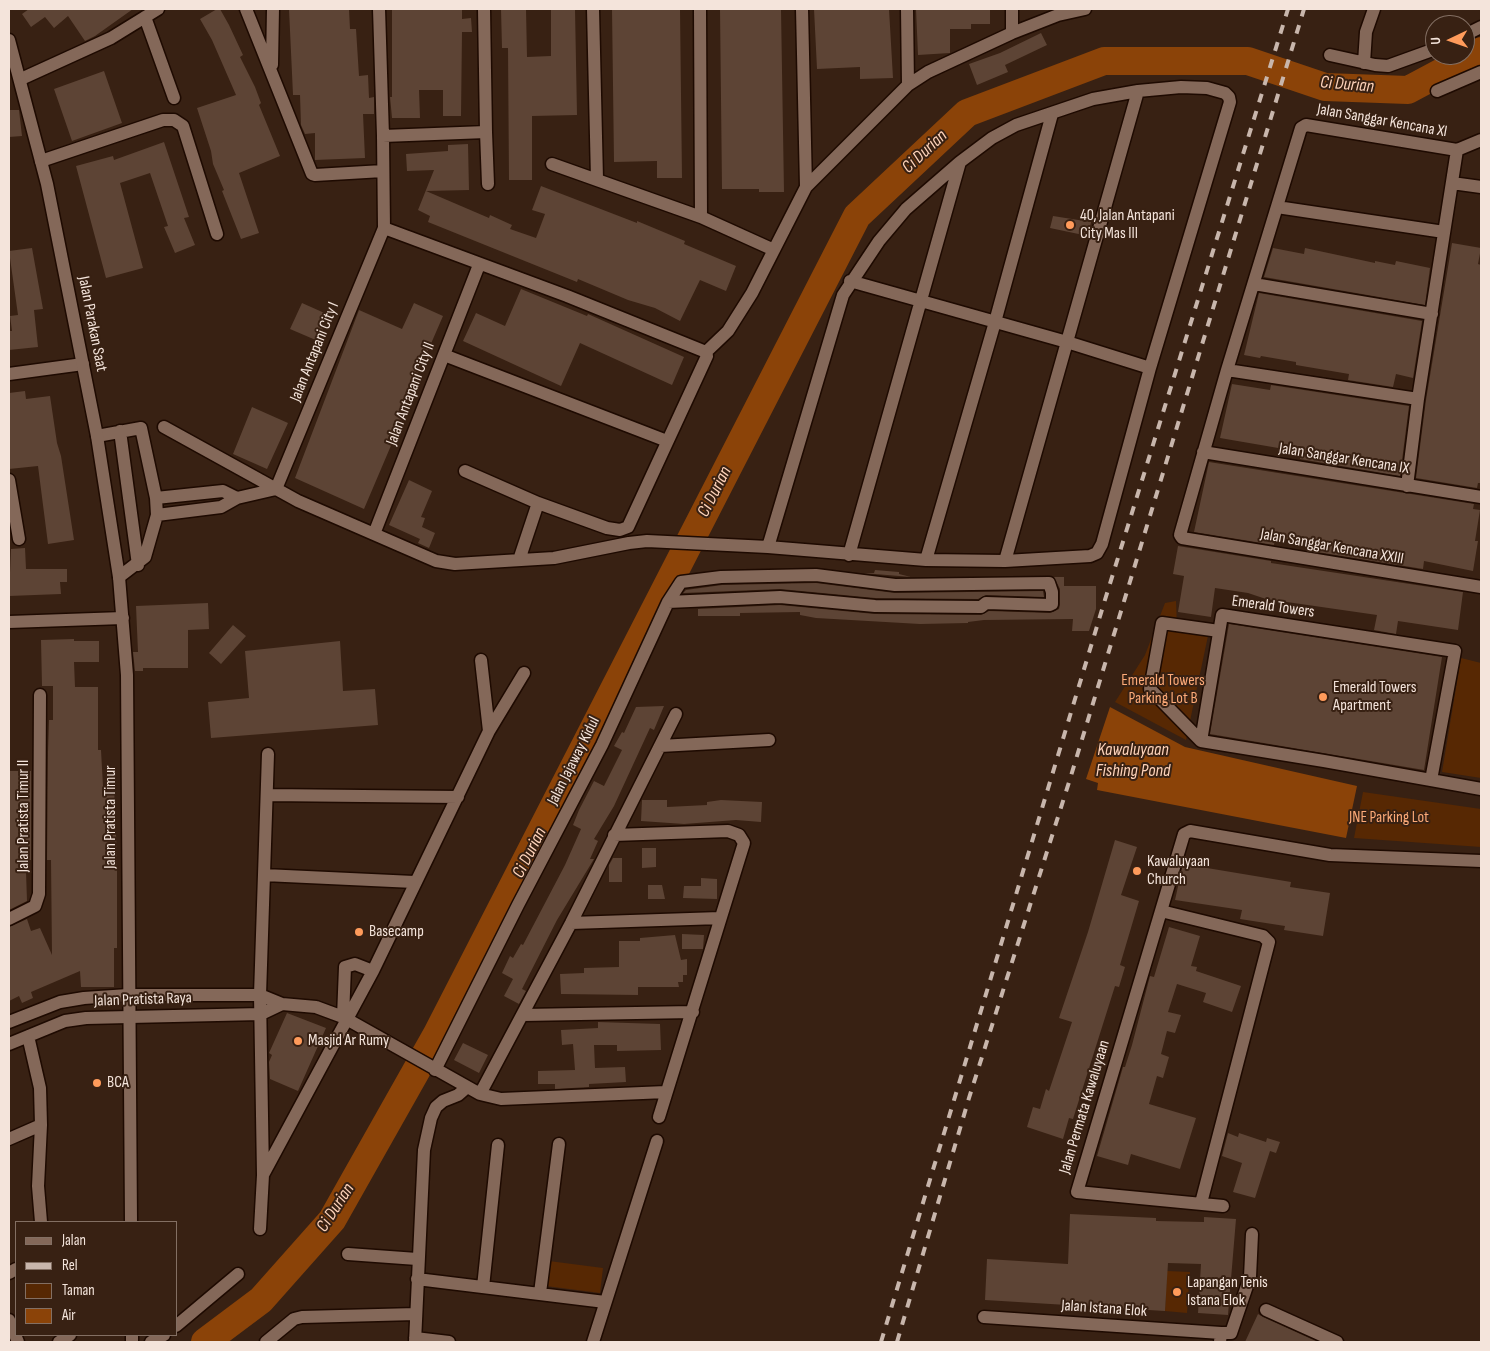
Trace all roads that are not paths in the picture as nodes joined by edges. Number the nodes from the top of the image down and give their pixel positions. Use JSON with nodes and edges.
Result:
{"nodes":[{"id":1,"x":158,"y":9,"type":"edge"},
{"id":2,"x":246,"y":9,"type":"edge"},
{"id":3,"x":273,"y":9,"type":"edge"},
{"id":4,"x":379,"y":9,"type":"edge"},
{"id":5,"x":484,"y":9,"type":"edge"},
{"id":6,"x":594,"y":9,"type":"edge"},
{"id":7,"x":700,"y":9,"type":"edge"},
{"id":8,"x":802,"y":9,"type":"edge"},
{"id":9,"x":907,"y":9,"type":"edge"},
{"id":10,"x":1012,"y":9,"type":"edge"},
{"id":11,"x":1085,"y":9,"type":"edge"},
{"id":12,"x":1374,"y":9,"type":"edge"},
{"id":13,"x":144,"y":17,"type":"junction"},
{"id":14,"x":1012,"y":33,"type":"junction"},
{"id":15,"x":9,"y":40,"type":"edge"},
{"id":16,"x":1425,"y":53,"type":"edge"},
{"id":17,"x":1330,"y":55,"type":"dead end"},
{"id":18,"x":1364,"y":63,"type":"junction"},
{"id":19,"x":272,"y":70,"type":"junction"},
{"id":20,"x":1481,"y":72,"type":"edge"},
{"id":21,"x":21,"y":80,"type":"junction"},
{"id":22,"x":908,"y":85,"type":"junction"},
{"id":23,"x":1138,"y":91,"type":"junction"},
{"id":24,"x":1437,"y":91,"type":"dead end"},
{"id":25,"x":174,"y":98,"type":"dead end"},
{"id":26,"x":1052,"y":114,"type":"junction"},
{"id":27,"x":486,"y":132,"type":"junction"},
{"id":28,"x":383,"y":136,"type":"junction"},
{"id":29,"x":1481,"y":140,"type":"edge"},
{"id":30,"x":1457,"y":150,"type":"junction"},
{"id":31,"x":41,"y":161,"type":"junction"},
{"id":32,"x":960,"y":162,"type":"junction"},
{"id":33,"x":552,"y":164,"type":"dead end"},
{"id":34,"x":383,"y":171,"type":"junction"},
{"id":35,"x":597,"y":179,"type":"junction"},
{"id":36,"x":1452,"y":183,"type":"junction"},
{"id":37,"x":488,"y":184,"type":"dead end"},
{"id":38,"x":806,"y":186,"type":"junction"},
{"id":39,"x":1481,"y":186,"type":"edge"},
{"id":40,"x":1277,"y":206,"type":"junction"},
{"id":41,"x":701,"y":217,"type":"junction"},
{"id":42,"x":384,"y":228,"type":"junction"},
{"id":43,"x":1444,"y":232,"type":"junction"},
{"id":44,"x":218,"y":234,"type":"dead end"},
{"id":45,"x":774,"y":250,"type":"junction"},
{"id":46,"x":478,"y":265,"type":"junction"},
{"id":47,"x":850,"y":281,"type":"junction"},
{"id":48,"x":1254,"y":284,"type":"junction"},
{"id":49,"x":922,"y":300,"type":"junction"},
{"id":50,"x":1432,"y":314,"type":"junction"},
{"id":51,"x":995,"y":322,"type":"junction"},
{"id":52,"x":1067,"y":342,"type":"junction"},
{"id":53,"x":706,"y":352,"type":"junction"},
{"id":54,"x":444,"y":356,"type":"junction"},
{"id":55,"x":83,"y":364,"type":"junction"},
{"id":56,"x":1150,"y":368,"type":"junction"},
{"id":57,"x":1227,"y":370,"type":"junction"},
{"id":58,"x":9,"y":374,"type":"edge"},
{"id":59,"x":1418,"y":399,"type":"junction"},
{"id":60,"x":164,"y":427,"type":"dead end"},
{"id":61,"x":120,"y":431,"type":"junction"},
{"id":62,"x":97,"y":436,"type":"junction"},
{"id":63,"x":667,"y":441,"type":"junction"},
{"id":64,"x":1203,"y":452,"type":"junction"},
{"id":65,"x":466,"y":470,"type":"dead end"},
{"id":66,"x":9,"y":480,"type":"edge"},
{"id":67,"x":1407,"y":486,"type":"junction"},
{"id":68,"x":276,"y":489,"type":"junction"},
{"id":69,"x":1481,"y":497,"type":"edge"},
{"id":70,"x":156,"y":498,"type":"junction"},
{"id":71,"x":237,"y":498,"type":"junction"},
{"id":72,"x":538,"y":503,"type":"junction"},
{"id":73,"x":157,"y":515,"type":"junction"},
{"id":74,"x":374,"y":534,"type":"junction"},
{"id":75,"x":19,"y":539,"type":"dead end"},
{"id":76,"x":768,"y":548,"type":"junction"},
{"id":77,"x":849,"y":555,"type":"junction"},
{"id":78,"x":519,"y":560,"type":"junction"},
{"id":79,"x":926,"y":560,"type":"junction"},
{"id":80,"x":1005,"y":561,"type":"junction"},
{"id":81,"x":138,"y":565,"type":"junction"},
{"id":82,"x":119,"y":577,"type":"junction"},
{"id":83,"x":1481,"y":587,"type":"edge"},
{"id":84,"x":668,"y":602,"type":"junction"},
{"id":85,"x":123,"y":618,"type":"junction"},
{"id":86,"x":9,"y":622,"type":"edge"},
{"id":87,"x":1219,"y":631,"type":"junction"},
{"id":88,"x":481,"y":660,"type":"dead end"},
{"id":89,"x":524,"y":673,"type":"dead end"},
{"id":90,"x":40,"y":695,"type":"dead end"},
{"id":91,"x":676,"y":714,"type":"dead end"},
{"id":92,"x":489,"y":731,"type":"junction"},
{"id":93,"x":769,"y":740,"type":"dead end"},
{"id":94,"x":1201,"y":740,"type":"junction"},
{"id":95,"x":660,"y":746,"type":"junction"},
{"id":96,"x":268,"y":754,"type":"dead end"},
{"id":97,"x":1431,"y":780,"type":"junction"},
{"id":98,"x":1481,"y":789,"type":"edge"},
{"id":99,"x":268,"y":794,"type":"junction"},
{"id":100,"x":458,"y":796,"type":"junction"},
{"id":101,"x":614,"y":835,"type":"junction"},
{"id":102,"x":1481,"y":860,"type":"edge"},
{"id":103,"x":264,"y":874,"type":"junction"},
{"id":104,"x":414,"y":882,"type":"junction"},
{"id":105,"x":1161,"y":911,"type":"junction"},
{"id":106,"x":720,"y":918,"type":"junction"},
{"id":107,"x":9,"y":919,"type":"edge"},
{"id":108,"x":571,"y":923,"type":"junction"},
{"id":109,"x":373,"y":971,"type":"junction"},
{"id":110,"x":128,"y":995,"type":"junction"},
{"id":111,"x":260,"y":995,"type":"junction"},
{"id":112,"x":84,"y":998,"type":"junction"},
{"id":113,"x":282,"y":1004,"type":"junction"},
{"id":114,"x":692,"y":1012,"type":"junction"},
{"id":115,"x":261,"y":1014,"type":"junction"},
{"id":116,"x":523,"y":1014,"type":"junction"},
{"id":117,"x":128,"y":1015,"type":"junction"},
{"id":118,"x":86,"y":1018,"type":"junction"},
{"id":119,"x":345,"y":1018,"type":"junction"},
{"id":120,"x":9,"y":1022,"type":"edge"},
{"id":121,"x":28,"y":1036,"type":"junction"},
{"id":122,"x":9,"y":1044,"type":"edge"},
{"id":123,"x":434,"y":1069,"type":"junction"},
{"id":124,"x":466,"y":1088,"type":"junction"},
{"id":125,"x":666,"y":1092,"type":"junction"},
{"id":126,"x":480,"y":1094,"type":"junction"},
{"id":127,"x":659,"y":1118,"type":"dead end"},
{"id":128,"x":41,"y":1125,"type":"junction"},
{"id":129,"x":9,"y":1139,"type":"edge"},
{"id":130,"x":656,"y":1141,"type":"dead end"},
{"id":131,"x":559,"y":1144,"type":"dead end"},
{"id":132,"x":498,"y":1145,"type":"dead end"},
{"id":133,"x":263,"y":1175,"type":"junction"},
{"id":134,"x":1201,"y":1204,"type":"junction"},
{"id":135,"x":1223,"y":1206,"type":"dead end"},
{"id":136,"x":42,"y":1221,"type":"edge"},
{"id":137,"x":131,"y":1221,"type":"edge"},
{"id":138,"x":260,"y":1229,"type":"dead end"},
{"id":139,"x":1252,"y":1234,"type":"dead end"},
{"id":140,"x":348,"y":1254,"type":"dead end"},
{"id":141,"x":418,"y":1259,"type":"junction"},
{"id":142,"x":238,"y":1274,"type":"dead end"},
{"id":143,"x":417,"y":1279,"type":"junction"},
{"id":144,"x":483,"y":1287,"type":"junction"},
{"id":145,"x":540,"y":1293,"type":"junction"},
{"id":146,"x":605,"y":1302,"type":"junction"},
{"id":147,"x":1266,"y":1310,"type":"dead end"},
{"id":148,"x":416,"y":1314,"type":"junction"},
{"id":149,"x":984,"y":1317,"type":"dead end"},
{"id":150,"x":9,"y":1320,"type":"edge"},
{"id":151,"x":178,"y":1324,"type":"edge"},
{"id":152,"x":15,"y":1335,"type":"edge"},
{"id":153,"x":162,"y":1336,"type":"edge"},
{"id":154,"x":1221,"y":1338,"type":"edge"},
{"id":155,"x":415,"y":1340,"type":"edge"},
{"id":156,"x":151,"y":1342,"type":"edge"},
{"id":157,"x":266,"y":1342,"type":"edge"},
{"id":158,"x":449,"y":1342,"type":"edge"},
{"id":159,"x":593,"y":1342,"type":"edge"},
{"id":160,"x":1337,"y":1342,"type":"edge"}],
"edges":[{"from":1,"to":13,"type":"street"},
{"from":2,"to":19,"type":"street"},
{"from":3,"to":19,"type":"street"},
{"from":4,"to":28,"type":"street"},
{"from":5,"to":27,"type":"street"},
{"from":6,"to":35,"type":"street"},
{"from":7,"to":41,"type":"street"},
{"from":8,"to":38,"type":"street"},
{"from":9,"to":22,"type":"street"},
{"from":10,"to":14,"type":"street"},
{"from":11,"to":14,"type":"street"},
{"from":12,"to":18,"type":"street"},
{"from":13,"to":21,"type":"street"},
{"from":13,"to":25,"type":"street"},
{"from":14,"to":22,"type":"street"},
{"from":15,"to":21,"type":"street","name":"Jalan Parakan Saat"},
{"from":16,"to":18,"type":"street"},
{"from":17,"to":18,"type":"street"},
{"from":19,"to":34,"type":"street"},
{"from":20,"to":24,"type":"street"},
{"from":21,"to":31,"type":"street","name":"Jalan Parakan Saat"},
{"from":22,"to":38,"type":"street"},
{"from":23,"to":26,"type":"street"},
{"from":23,"to":52,"type":"street"},
{"from":23,"to":56,"type":"street"},
{"from":26,"to":32,"type":"street"},
{"from":26,"to":51,"type":"street"},
{"from":27,"to":28,"type":"street"},
{"from":27,"to":37,"type":"street"},
{"from":28,"to":34,"type":"street"},
{"from":29,"to":30,"type":"street"},
{"from":30,"to":36,"type":"street"},
{"from":30,"to":40,"type":"street","name":"Jalan Sanggar Kencana XI"},
{"from":31,"to":44,"type":"street"},
{"from":31,"to":55,"type":"street","name":"Jalan Parakan Saat"},
{"from":32,"to":47,"type":"street"},
{"from":32,"to":49,"type":"street"},
{"from":33,"to":35,"type":"street"},
{"from":34,"to":42,"type":"street"},
{"from":35,"to":41,"type":"street"},
{"from":36,"to":39,"type":"street"},
{"from":36,"to":43,"type":"street"},
{"from":38,"to":45,"type":"street"},
{"from":40,"to":43,"type":"street"},
{"from":40,"to":48,"type":"street"},
{"from":41,"to":45,"type":"street"},
{"from":42,"to":46,"type":"street"},
{"from":42,"to":68,"type":"street","name":"Jalan Antapani City I"},
{"from":43,"to":50,"type":"street"},
{"from":45,"to":53,"type":"street"},
{"from":46,"to":53,"type":"street"},
{"from":46,"to":54,"type":"street","name":"Jalan Antapani City II"},
{"from":47,"to":49,"type":"street"},
{"from":47,"to":76,"type":"street"},
{"from":48,"to":50,"type":"street"},
{"from":48,"to":57,"type":"street"},
{"from":49,"to":51,"type":"street"},
{"from":49,"to":77,"type":"street"},
{"from":50,"to":59,"type":"street"},
{"from":51,"to":52,"type":"street"},
{"from":51,"to":79,"type":"street"},
{"from":52,"to":56,"type":"street"},
{"from":52,"to":80,"type":"street"},
{"from":53,"to":63,"type":"street"},
{"from":54,"to":63,"type":"street"},
{"from":54,"to":74,"type":"street","name":"Jalan Antapani City II"},
{"from":55,"to":58,"type":"street"},
{"from":55,"to":62,"type":"street","name":"Jalan Parakan Saat"},
{"from":56,"to":80,"type":"street"},
{"from":57,"to":59,"type":"street"},
{"from":57,"to":64,"type":"street"},
{"from":59,"to":67,"type":"street"},
{"from":60,"to":68,"type":"street"},
{"from":61,"to":62,"type":"street"},
{"from":61,"to":70,"type":"street"},
{"from":61,"to":81,"type":"street"},
{"from":62,"to":82,"type":"street","name":"Jalan Parakan Saat"},
{"from":63,"to":72,"type":"street"},
{"from":64,"to":67,"type":"street","name":"Jalan Sanggar Kencana IX"},
{"from":64,"to":83,"type":"street","name":"Jalan Sanggar Kencana XXIII"},
{"from":65,"to":72,"type":"street"},
{"from":66,"to":75,"type":"street"},
{"from":67,"to":69,"type":"street","name":"Jalan Sanggar Kencana IX"},
{"from":68,"to":71,"type":"street"},
{"from":68,"to":74,"type":"street"},
{"from":70,"to":71,"type":"street"},
{"from":70,"to":73,"type":"street"},
{"from":71,"to":73,"type":"street"},
{"from":72,"to":78,"type":"street"},
{"from":73,"to":81,"type":"street"},
{"from":74,"to":78,"type":"street"},
{"from":76,"to":77,"type":"street"},
{"from":76,"to":78,"type":"street"},
{"from":77,"to":79,"type":"street"},
{"from":79,"to":80,"type":"street"},
{"from":81,"to":82,"type":"street"},
{"from":82,"to":85,"type":"street","name":"Jalan Parakan Saat"},
{"from":84,"to":84,"type":"street","name":"Jalan Jajaway Kidul"},
{"from":84,"to":123,"type":"street","name":"Jalan Jajaway Kidul"},
{"from":85,"to":86,"type":"street"},
{"from":85,"to":110,"type":"street","name":"Jalan Pratista Timur"},
{"from":87,"to":94,"type":"street","name":"Emerald Towers"},
{"from":87,"to":94,"type":"street"},
{"from":87,"to":97,"type":"street","name":"Emerald Towers"},
{"from":88,"to":92,"type":"street"},
{"from":89,"to":92,"type":"street"},
{"from":90,"to":107,"type":"street","name":"Jalan Pratista Timur II"},
{"from":91,"to":95,"type":"street"},
{"from":92,"to":100,"type":"street"},
{"from":93,"to":95,"type":"street"},
{"from":94,"to":97,"type":"street"},
{"from":95,"to":101,"type":"street"},
{"from":96,"to":99,"type":"street"},
{"from":97,"to":98,"type":"street"},
{"from":99,"to":100,"type":"street"},
{"from":99,"to":103,"type":"street"},
{"from":100,"to":104,"type":"street"},
{"from":101,"to":106,"type":"street"},
{"from":101,"to":108,"type":"street"},
{"from":102,"to":105,"type":"street","name":"Jalan Permata Kawaluyaan"},
{"from":103,"to":104,"type":"street"},
{"from":103,"to":111,"type":"street"},
{"from":104,"to":109,"type":"street"},
{"from":105,"to":134,"type":"street"},
{"from":105,"to":134,"type":"street","name":"Jalan Permata Kawaluyaan"},
{"from":106,"to":108,"type":"street"},
{"from":106,"to":114,"type":"street"},
{"from":108,"to":116,"type":"street"},
{"from":109,"to":119,"type":"street"},
{"from":109,"to":119,"type":"street"},
{"from":110,"to":111,"type":"street","name":"Jalan Pratista Raya"},
{"from":110,"to":112,"type":"street","name":"Jalan Pratista Raya"},
{"from":110,"to":117,"type":"street","name":"Jalan Pratista Timur"},
{"from":111,"to":113,"type":"street"},
{"from":111,"to":115,"type":"street"},
{"from":112,"to":118,"type":"street"},
{"from":112,"to":120,"type":"street","name":"Jalan Pratista Raya"},
{"from":113,"to":115,"type":"street","name":"Jalan Pratista Raya"},
{"from":113,"to":119,"type":"street"},
{"from":114,"to":116,"type":"street"},
{"from":114,"to":125,"type":"street"},
{"from":115,"to":117,"type":"street","name":"Jalan Pratista Raya"},
{"from":115,"to":133,"type":"street"},
{"from":116,"to":126,"type":"street"},
{"from":117,"to":118,"type":"street","name":"Jalan Pratista Raya"},
{"from":117,"to":137,"type":"street","name":"Jalan Pratista Timur"},
{"from":118,"to":121,"type":"street","name":"Jalan Pratista Raya"},
{"from":119,"to":123,"type":"street"},
{"from":119,"to":133,"type":"street"},
{"from":121,"to":122,"type":"street","name":"Jalan Pratista Raya"},
{"from":121,"to":128,"type":"street"},
{"from":123,"to":124,"type":"street"},
{"from":124,"to":126,"type":"street"},
{"from":124,"to":141,"type":"street"},
{"from":125,"to":126,"type":"street"},
{"from":125,"to":127,"type":"street"},
{"from":128,"to":129,"type":"street"},
{"from":128,"to":136,"type":"street"},
{"from":130,"to":146,"type":"street"},
{"from":131,"to":145,"type":"street"},
{"from":132,"to":144,"type":"street"},
{"from":133,"to":138,"type":"street"},
{"from":134,"to":135,"type":"street","name":"Jalan Permata Kawaluyaan"},
{"from":139,"to":154,"type":"street","name":"Jalan Istana Elok"},
{"from":140,"to":141,"type":"street"},
{"from":141,"to":143,"type":"street"},
{"from":142,"to":151,"type":"street"},
{"from":143,"to":144,"type":"street"},
{"from":143,"to":148,"type":"street"},
{"from":144,"to":145,"type":"street"},
{"from":145,"to":146,"type":"street"},
{"from":146,"to":159,"type":"street"},
{"from":147,"to":160,"type":"street"},
{"from":148,"to":155,"type":"street"},
{"from":148,"to":157,"type":"street"},
{"from":149,"to":154,"type":"street","name":"Jalan Istana Elok"},
{"from":150,"to":152,"type":"street"},
{"from":153,"to":156,"type":"street"},
{"from":155,"to":158,"type":"street"}]}
